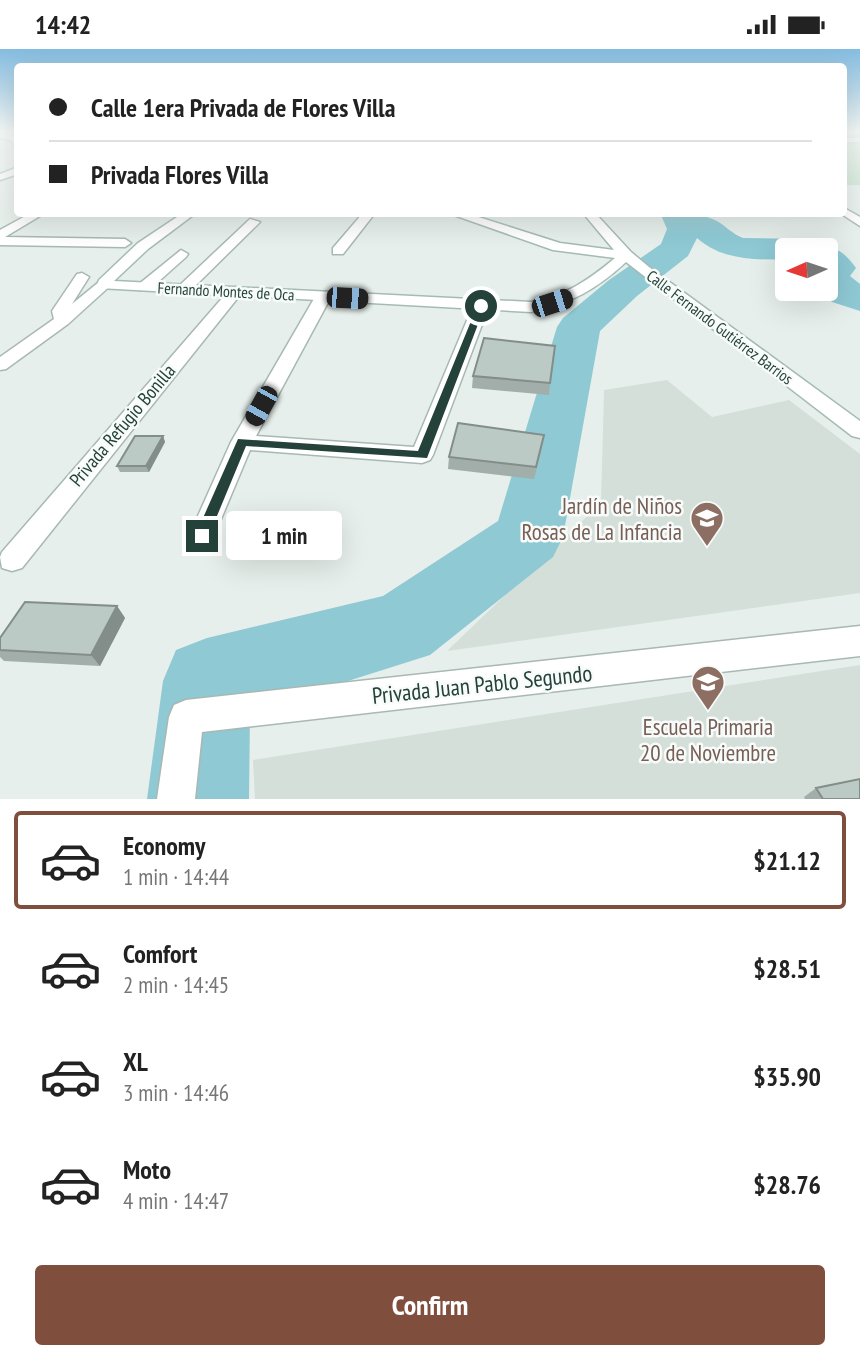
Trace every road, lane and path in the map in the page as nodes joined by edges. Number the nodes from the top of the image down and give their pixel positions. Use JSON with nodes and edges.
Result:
{"nodes":[{"id":1,"x":33,"y":217,"type":"edge"},
{"id":2,"x":164,"y":217,"type":"edge"},
{"id":3,"x":185,"y":217,"type":"edge"},
{"id":4,"x":367,"y":217,"type":"edge"},
{"id":5,"x":465,"y":217,"type":"edge"},
{"id":6,"x":592,"y":217,"type":"edge"},
{"id":7,"x":254,"y":222,"type":"dead end"},
{"id":8,"x":0,"y":235,"type":"edge"},
{"id":9,"x":0,"y":241,"type":"edge"},
{"id":10,"x":125,"y":243,"type":"junction"},
{"id":11,"x":143,"y":246,"type":"junction"},
{"id":12,"x":338,"y":251,"type":"dead end"},
{"id":13,"x":181,"y":254,"type":"dead end"},
{"id":14,"x":625,"y":255,"type":"junction"},
{"id":15,"x":82,"y":277,"type":"dead end"},
{"id":16,"x":104,"y":285,"type":"junction"},
{"id":17,"x":145,"y":287,"type":"junction"},
{"id":18,"x":185,"y":289,"type":"junction"},
{"id":19,"x":235,"y":292,"type":"junction"},
{"id":20,"x":323,"y":297,"type":"junction"},
{"id":21,"x":481,"y":306,"type":"junction"},
{"id":22,"x":62,"y":321,"type":"junction"},
{"id":23,"x":0,"y":366,"type":"edge"},
{"id":24,"x":860,"y":431,"type":"edge"},
{"id":25,"x":242,"y":442,"type":"junction"},
{"id":26,"x":202,"y":536,"type":"dead end"},
{"id":27,"x":12,"y":560,"type":"dead end"},
{"id":28,"x":860,"y":641,"type":"edge"},
{"id":29,"x":176,"y":799,"type":"edge"}],
"edges":[{"from":1,"to":8,"type":"street"},
{"from":2,"to":10,"type":"street"},
{"from":3,"to":11,"type":"street"},
{"from":4,"to":12,"type":"street"},
{"from":5,"to":14,"type":"street"},
{"from":6,"to":14,"type":"street","name":"Calle Fernando Gutiérrez Barrios"},
{"from":7,"to":18,"type":"street"},
{"from":9,"to":10,"type":"street"},
{"from":10,"to":11,"type":"street"},
{"from":11,"to":16,"type":"street"},
{"from":13,"to":17,"type":"street"},
{"from":14,"to":21,"type":"street","name":"Fernando Montes de Oca"},
{"from":14,"to":24,"type":"street","name":"Calle Fernando Gutiérrez Barrios"},
{"from":15,"to":22,"type":"street"},
{"from":16,"to":17,"type":"street","name":"Fernando Montes de Oca"},
{"from":16,"to":22,"type":"street"},
{"from":17,"to":18,"type":"street","name":"Fernando Montes de Oca"},
{"from":18,"to":19,"type":"street","name":"Fernando Montes de Oca"},
{"from":19,"to":20,"type":"street","name":"Fernando Montes de Oca"},
{"from":19,"to":27,"type":"street","name":"Privada Refugio Bonilla"},
{"from":20,"to":21,"type":"street","name":"Fernando Montes de Oca"},
{"from":20,"to":25,"type":"street"},
{"from":21,"to":25,"type":"street"},
{"from":22,"to":23,"type":"street"},
{"from":25,"to":26,"type":"street"},
{"from":28,"to":29,"type":"street","name":"Privada Juan Pablo Segundo"}]}
